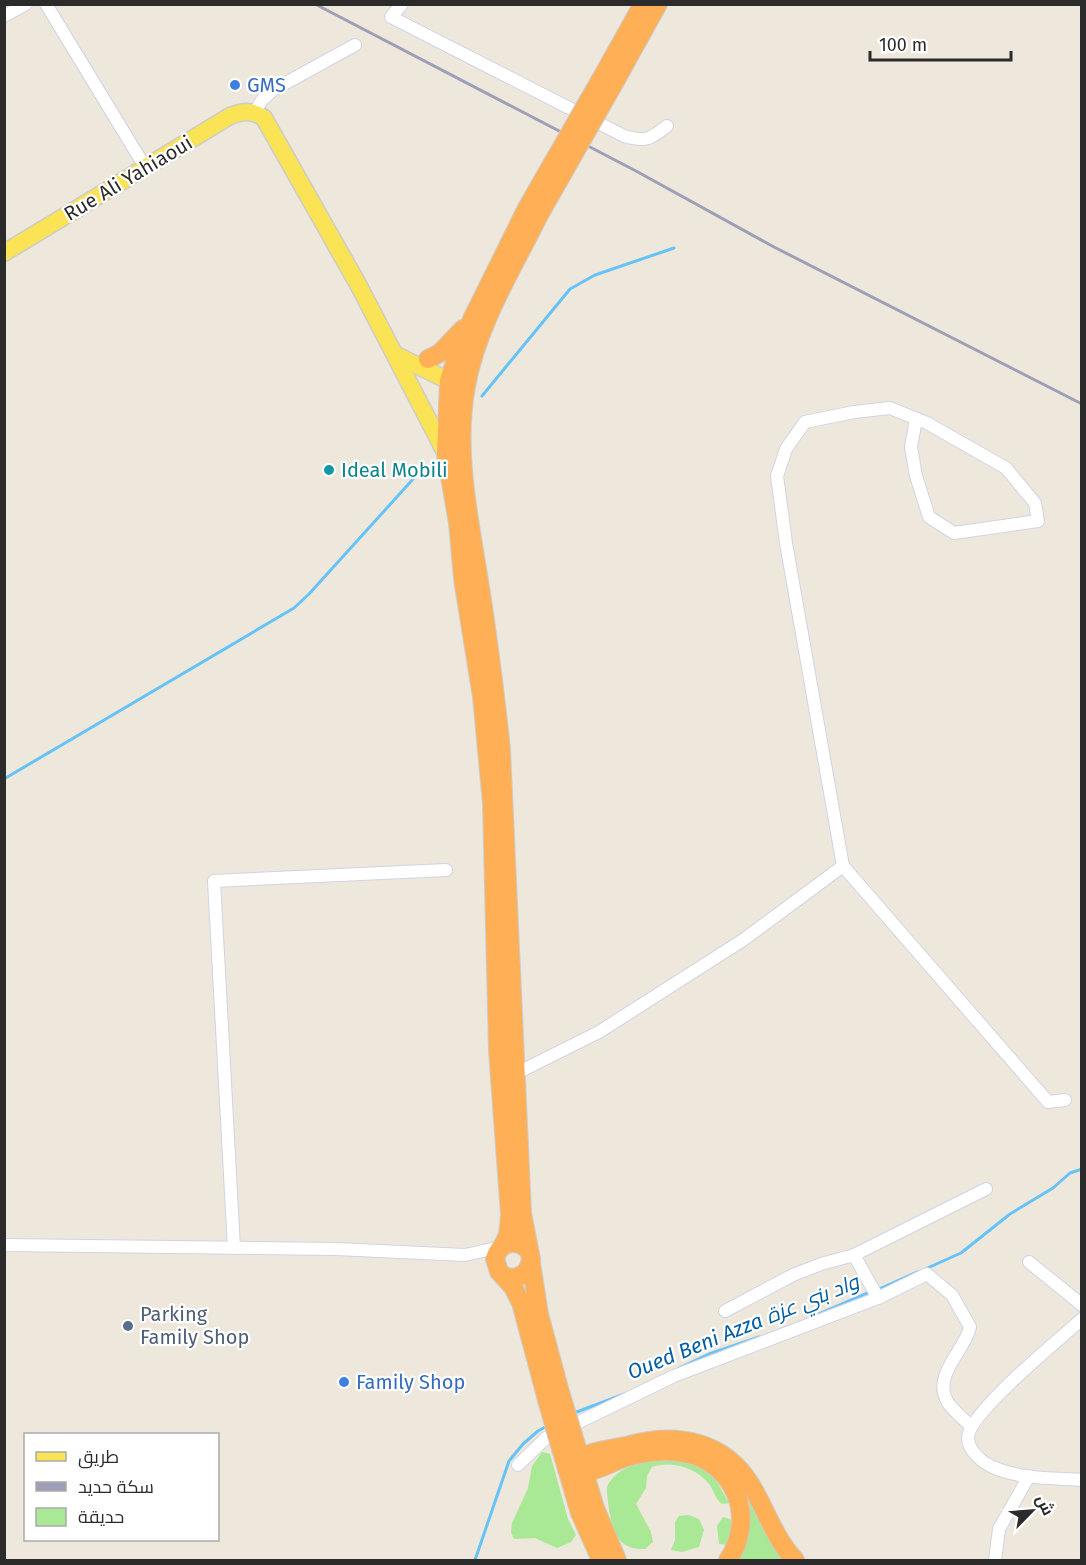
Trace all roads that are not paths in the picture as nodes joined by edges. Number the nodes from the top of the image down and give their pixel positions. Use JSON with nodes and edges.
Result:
{"nodes":[{"id":1,"x":26,"y":4,"type":"edge"},
{"id":2,"x":46,"y":4,"type":"edge"},
{"id":3,"x":402,"y":4,"type":"edge"},
{"id":4,"x":643,"y":4,"type":"edge"},
{"id":5,"x":658,"y":4,"type":"edge"},
{"id":6,"x":4,"y":16,"type":"edge"},
{"id":7,"x":355,"y":45,"type":"dead end"},
{"id":8,"x":611,"y":75,"type":"junction"},
{"id":9,"x":255,"y":112,"type":"junction"},
{"id":10,"x":667,"y":126,"type":"dead end"},
{"id":11,"x":146,"y":167,"type":"junction"},
{"id":12,"x":533,"y":211,"type":"junction"},
{"id":13,"x":4,"y":253,"type":"edge"},
{"id":14,"x":472,"y":319,"type":"junction"},
{"id":15,"x":396,"y":355,"type":"junction"},
{"id":16,"x":428,"y":359,"type":"junction"},
{"id":17,"x":459,"y":377,"type":"junction"},
{"id":18,"x":916,"y":419,"type":"junction"},
{"id":19,"x":446,"y":454,"type":"junction"},
{"id":20,"x":843,"y":866,"type":"junction"},
{"id":21,"x":446,"y":870,"type":"dead end"},
{"id":22,"x":517,"y":1073,"type":"junction"},
{"id":23,"x":1065,"y":1100,"type":"dead end"},
{"id":24,"x":986,"y":1189,"type":"dead end"},
{"id":25,"x":4,"y":1245,"type":"edge"},
{"id":26,"x":502,"y":1246,"type":"junction"},
{"id":27,"x":234,"y":1248,"type":"junction"},
{"id":28,"x":854,"y":1255,"type":"junction"},
{"id":29,"x":465,"y":1256,"type":"junction"},
{"id":30,"x":529,"y":1257,"type":"junction"},
{"id":31,"x":1029,"y":1262,"type":"dead end"},
{"id":32,"x":501,"y":1273,"type":"junction"},
{"id":33,"x":878,"y":1298,"type":"junction"},
{"id":34,"x":1082,"y":1305,"type":"edge"},
{"id":35,"x":725,"y":1311,"type":"dead end"},
{"id":36,"x":1082,"y":1319,"type":"edge"},
{"id":37,"x":554,"y":1396,"type":"junction"},
{"id":38,"x":971,"y":1426,"type":"junction"},
{"id":39,"x":614,"y":1462,"type":"junction"},
{"id":40,"x":518,"y":1465,"type":"dead end"},
{"id":41,"x":577,"y":1466,"type":"junction"},
{"id":42,"x":1029,"y":1476,"type":"junction"},
{"id":43,"x":1082,"y":1480,"type":"edge"},
{"id":44,"x":587,"y":1510,"type":"junction"},
{"id":45,"x":601,"y":1560,"type":"edge"},
{"id":46,"x":617,"y":1560,"type":"edge"},
{"id":47,"x":728,"y":1560,"type":"edge"},
{"id":48,"x":795,"y":1560,"type":"edge"},
{"id":49,"x":995,"y":1560,"type":"edge"}],
"edges":[{"from":1,"to":6,"type":"street"},
{"from":2,"to":11,"type":"street"},
{"from":3,"to":10,"type":"street"},
{"from":4,"to":8,"type":"highway"},
{"from":5,"to":8,"type":"highway"},
{"from":7,"to":9,"type":"street"},
{"from":8,"to":12,"type":"highway","bridge":true},
{"from":9,"to":11,"type":"main road","name":"Rue Ali Yahiaoui"},
{"from":9,"to":15,"type":"main road"},
{"from":11,"to":13,"type":"main road","name":"Rue Ali Yahiaoui"},
{"from":12,"to":14,"type":"highway"},
{"from":12,"to":17,"type":"highway"},
{"from":14,"to":16,"type":"highway"},
{"from":14,"to":17,"type":"highway"},
{"from":15,"to":16,"type":"main road"},
{"from":15,"to":17,"type":"main road"},
{"from":15,"to":19,"type":"main road"},
{"from":16,"to":17,"type":"main road"},
{"from":17,"to":19,"type":"highway"},
{"from":17,"to":22,"type":"highway"},
{"from":18,"to":18,"type":"street"},
{"from":18,"to":20,"type":"street"},
{"from":19,"to":26,"type":"highway"},
{"from":20,"to":22,"type":"street"},
{"from":20,"to":23,"type":"street"},
{"from":21,"to":27,"type":"street"},
{"from":22,"to":30,"type":"highway"},
{"from":24,"to":28,"type":"street"},
{"from":25,"to":27,"type":"street"},
{"from":26,"to":29,"type":"street"},
{"from":26,"to":30,"type":"highway"},
{"from":26,"to":32,"type":"highway"},
{"from":27,"to":29,"type":"street"},
{"from":28,"to":33,"type":"street"},
{"from":28,"to":35,"type":"street"},
{"from":29,"to":32,"type":"street"},
{"from":30,"to":32,"type":"highway"},
{"from":30,"to":37,"type":"highway"},
{"from":31,"to":34,"type":"street"},
{"from":32,"to":37,"type":"highway"},
{"from":33,"to":38,"type":"street"},
{"from":33,"to":40,"type":"street"},
{"from":36,"to":38,"type":"street"},
{"from":37,"to":41,"type":"highway","bridge":true},
{"from":38,"to":42,"type":"street"},
{"from":39,"to":41,"type":"highway"},
{"from":39,"to":44,"type":"highway"},
{"from":39,"to":47,"type":"highway"},
{"from":41,"to":44,"type":"highway"},
{"from":41,"to":48,"type":"highway"},
{"from":42,"to":43,"type":"street"},
{"from":42,"to":49,"type":"street"},
{"from":44,"to":45,"type":"highway"},
{"from":44,"to":46,"type":"highway"}]}
